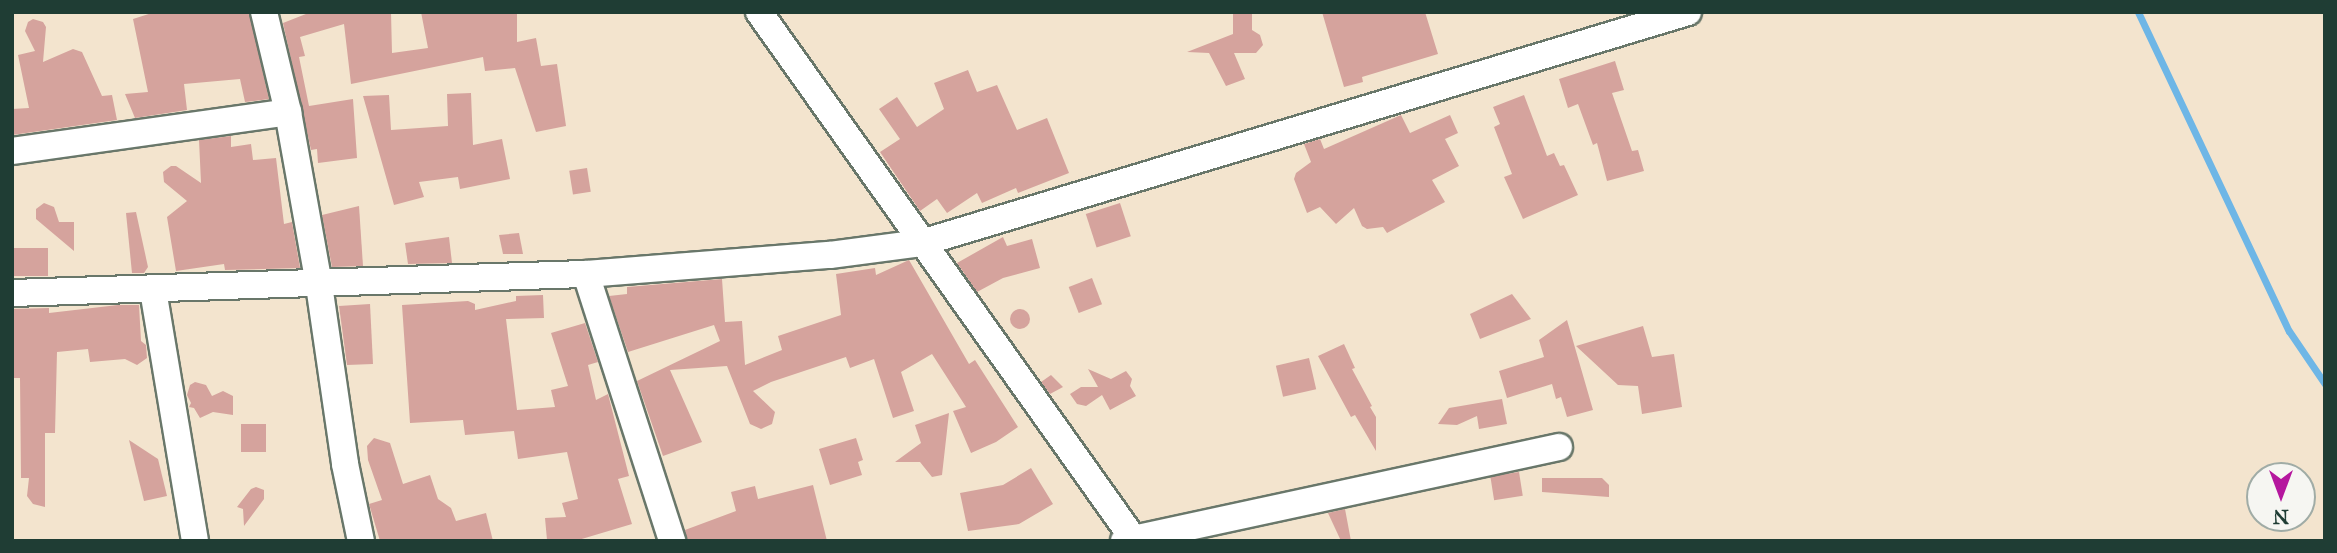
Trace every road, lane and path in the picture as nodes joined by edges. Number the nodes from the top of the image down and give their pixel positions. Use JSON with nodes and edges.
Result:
{"nodes":[{"id":1,"x":264,"y":12,"type":"edge"},
{"id":2,"x":759,"y":12,"type":"edge"},
{"id":3,"x":1688,"y":12,"type":"edge"},
{"id":4,"x":288,"y":112,"type":"junction"},
{"id":5,"x":12,"y":150,"type":"edge"},
{"id":6,"x":921,"y":243,"type":"junction"},
{"id":7,"x":586,"y":274,"type":"junction"},
{"id":8,"x":319,"y":285,"type":"junction"},
{"id":9,"x":153,"y":290,"type":"junction"},
{"id":10,"x":12,"y":293,"type":"edge"},
{"id":11,"x":1559,"y":447,"type":"dead end"},
{"id":12,"x":1131,"y":540,"type":"edge"},
{"id":13,"x":195,"y":541,"type":"edge"},
{"id":14,"x":362,"y":541,"type":"edge"},
{"id":15,"x":672,"y":541,"type":"edge"}],
"edges":[{"from":1,"to":4,"type":"street"},
{"from":2,"to":6,"type":"street"},
{"from":3,"to":6,"type":"street"},
{"from":4,"to":5,"type":"street"},
{"from":4,"to":8,"type":"street"},
{"from":6,"to":7,"type":"street"},
{"from":6,"to":12,"type":"street"},
{"from":7,"to":8,"type":"street"},
{"from":7,"to":15,"type":"street"},
{"from":8,"to":9,"type":"street"},
{"from":8,"to":14,"type":"street"},
{"from":9,"to":10,"type":"street"},
{"from":9,"to":13,"type":"street"},
{"from":11,"to":12,"type":"street"}]}
